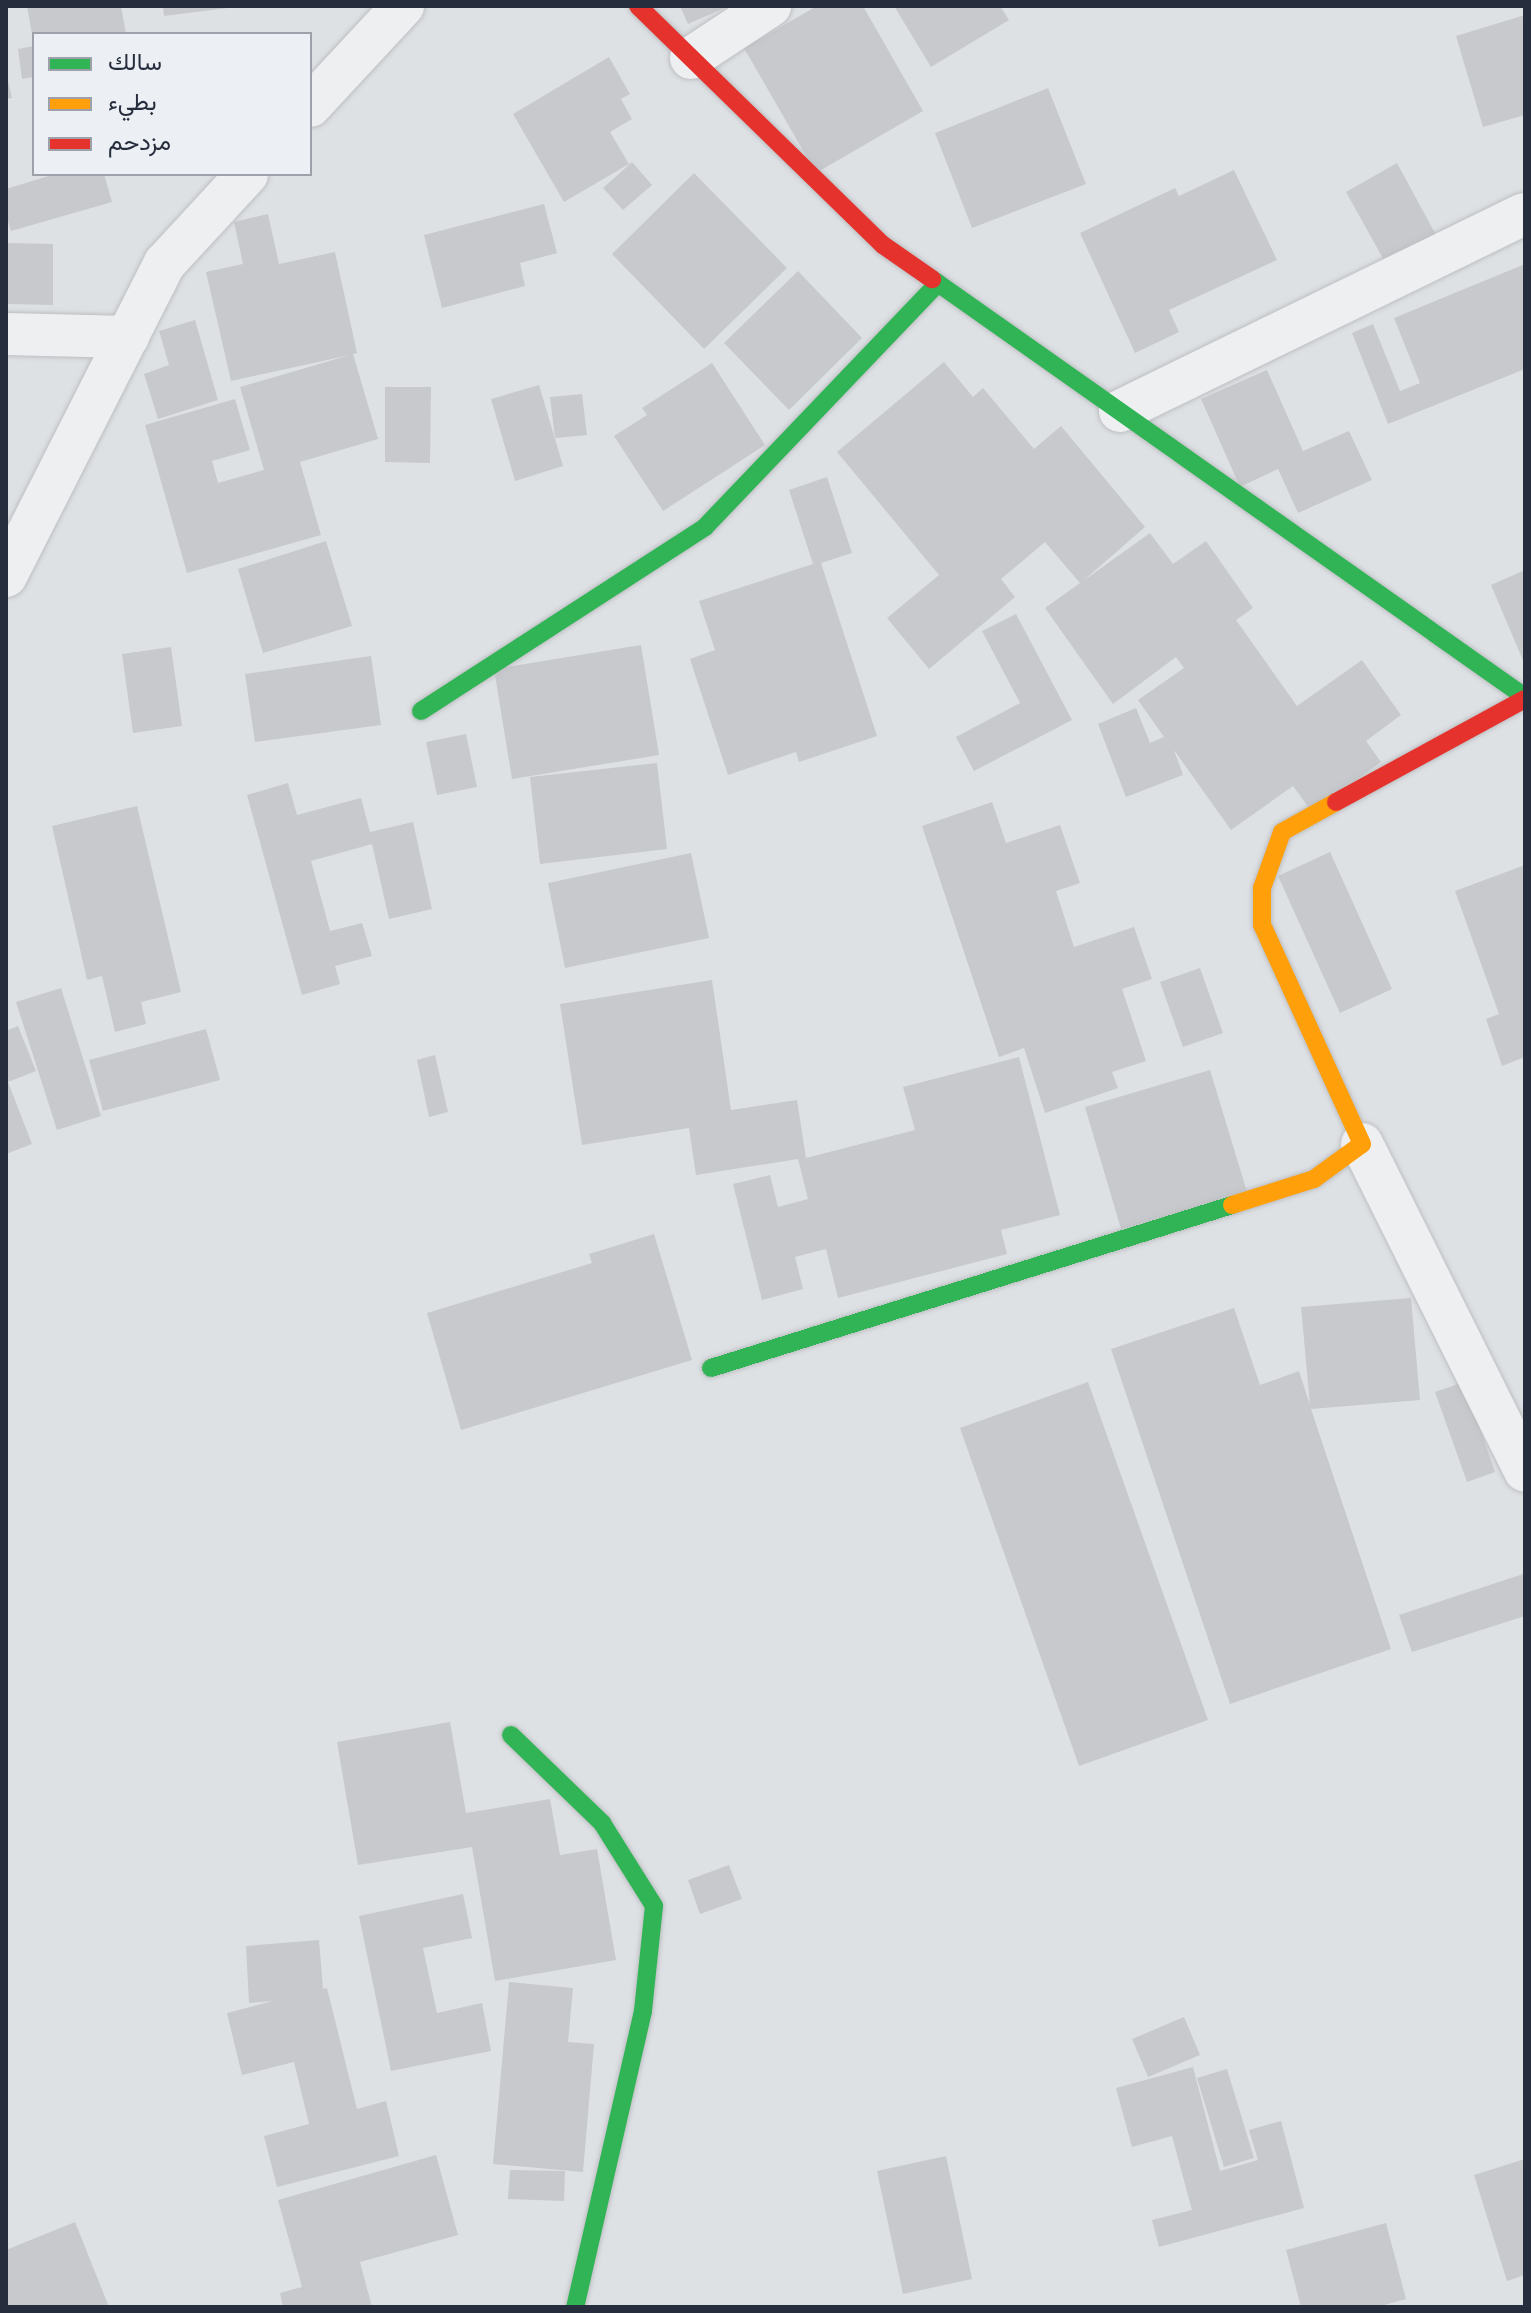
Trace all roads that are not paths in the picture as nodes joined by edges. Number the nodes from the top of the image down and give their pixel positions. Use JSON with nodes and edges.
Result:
{"nodes":[{"id":1,"x":403,"y":6,"type":"edge"},
{"id":2,"x":638,"y":6,"type":"edge"},
{"id":3,"x":770,"y":6,"type":"edge"},
{"id":4,"x":691,"y":58,"type":"junction"},
{"id":5,"x":312,"y":104,"type":"edge"},
{"id":6,"x":245,"y":176,"type":"edge"},
{"id":7,"x":1524,"y":214,"type":"edge"},
{"id":8,"x":938,"y":283,"type":"junction"},
{"id":9,"x":6,"y":334,"type":"edge"},
{"id":10,"x":128,"y":337,"type":"junction"},
{"id":11,"x":1120,"y":411,"type":"junction"},
{"id":12,"x":6,"y":576,"type":"edge"},
{"id":13,"x":1525,"y":698,"type":"edge"},
{"id":14,"x":421,"y":711,"type":"dead end"},
{"id":15,"x":1362,"y":1144,"type":"junction"},
{"id":16,"x":711,"y":1368,"type":"dead end"},
{"id":17,"x":1525,"y":1471,"type":"edge"},
{"id":18,"x":511,"y":1735,"type":"dead end"},
{"id":19,"x":575,"y":2307,"type":"edge"}],
"edges":[{"from":1,"to":5,"type":"street"},
{"from":2,"to":4,"type":"street"},
{"from":3,"to":4,"type":"street"},
{"from":4,"to":8,"type":"street"},
{"from":6,"to":10,"type":"street"},
{"from":7,"to":11,"type":"street"},
{"from":8,"to":11,"type":"street"},
{"from":8,"to":14,"type":"street"},
{"from":9,"to":10,"type":"street"},
{"from":10,"to":12,"type":"street"},
{"from":11,"to":13,"type":"street"},
{"from":13,"to":15,"type":"street"},
{"from":15,"to":16,"type":"street"},
{"from":15,"to":17,"type":"street"},
{"from":18,"to":19,"type":"street"}]}
